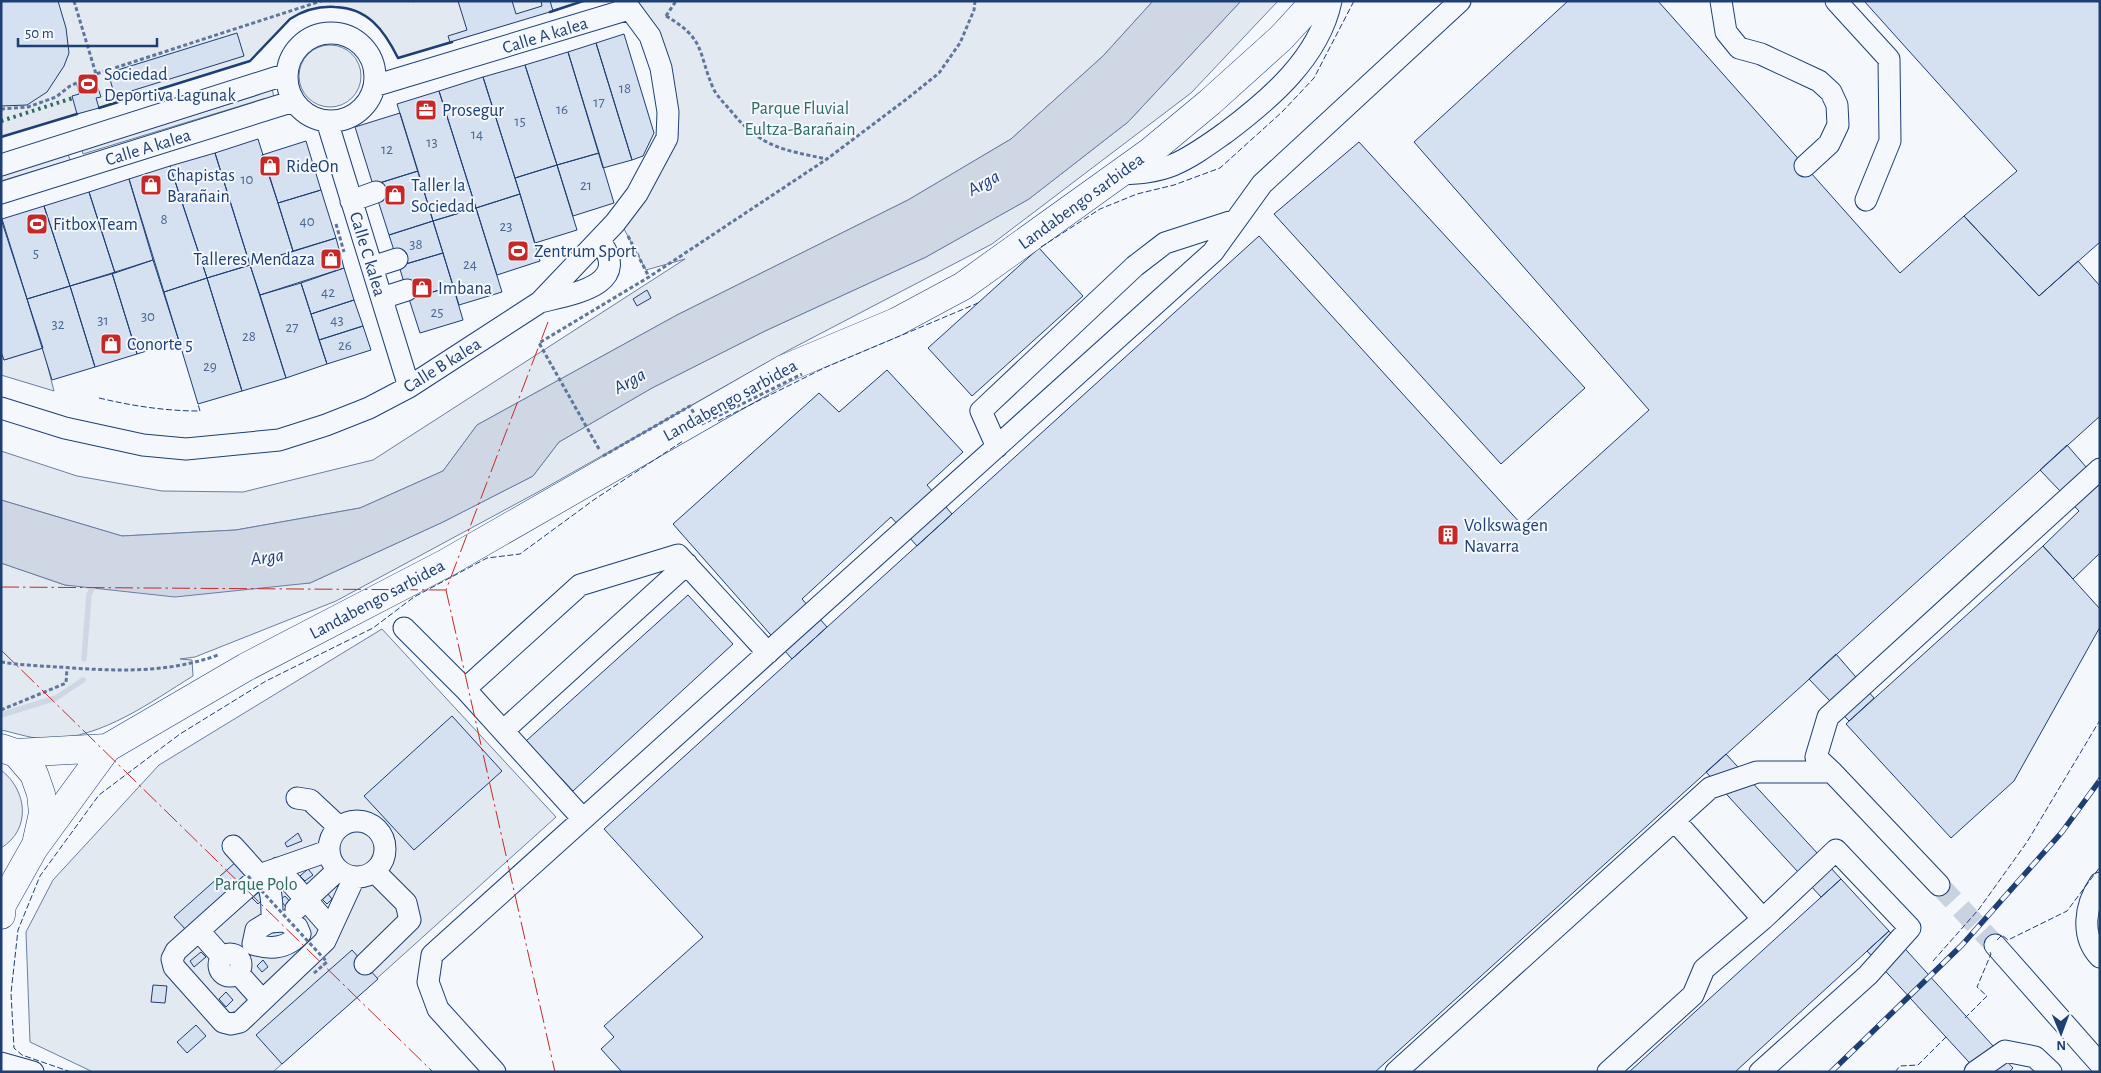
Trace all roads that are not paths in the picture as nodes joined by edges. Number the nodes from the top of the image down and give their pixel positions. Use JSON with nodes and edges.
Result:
{"nodes":[{"id":1,"x":1315,"y":1,"type":"edge"},
{"id":2,"x":1331,"y":1,"type":"edge"},
{"id":3,"x":1460,"y":1,"type":"edge"},
{"id":4,"x":1722,"y":1,"type":"edge"},
{"id":5,"x":1836,"y":1,"type":"edge"},
{"id":6,"x":626,"y":5,"type":"edge"},
{"id":7,"x":287,"y":74,"type":"junction"},
{"id":8,"x":374,"y":86,"type":"junction"},
{"id":9,"x":294,"y":101,"type":"junction"},
{"id":10,"x":327,"y":121,"type":"junction"},
{"id":11,"x":1,"y":165,"type":"edge"},
{"id":12,"x":1805,"y":166,"type":"dead end"},
{"id":13,"x":1121,"y":174,"type":"junction"},
{"id":14,"x":376,"y":192,"type":"dead end"},
{"id":15,"x":1,"y":193,"type":"edge"},
{"id":16,"x":1866,"y":200,"type":"dead end"},
{"id":17,"x":351,"y":201,"type":"junction"},
{"id":18,"x":1236,"y":220,"type":"junction"},
{"id":19,"x":599,"y":240,"type":"junction"},
{"id":20,"x":397,"y":259,"type":"dead end"},
{"id":21,"x":372,"y":267,"type":"junction"},
{"id":22,"x":406,"y":290,"type":"dead end"},
{"id":23,"x":382,"y":298,"type":"junction"},
{"id":24,"x":540,"y":302,"type":"junction"},
{"id":25,"x":409,"y":387,"type":"junction"},
{"id":26,"x":1,"y":408,"type":"edge"},
{"id":27,"x":996,"y":447,"type":"junction"},
{"id":28,"x":2100,"y":469,"type":"edge"},
{"id":29,"x":687,"y":564,"type":"junction"},
{"id":30,"x":404,"y":628,"type":"dead end"},
{"id":31,"x":768,"y":653,"type":"junction"},
{"id":32,"x":465,"y":689,"type":"junction"},
{"id":33,"x":503,"y":731,"type":"junction"},
{"id":34,"x":107,"y":748,"type":"junction"},
{"id":35,"x":9,"y":751,"type":"edge"},
{"id":36,"x":1832,"y":772,"type":"junction"},
{"id":37,"x":297,"y":798,"type":"dead end"},
{"id":38,"x":583,"y":819,"type":"junction"},
{"id":39,"x":1675,"y":821,"type":"junction"},
{"id":40,"x":339,"y":827,"type":"junction"},
{"id":41,"x":233,"y":846,"type":"dead end"},
{"id":42,"x":34,"y":848,"type":"junction"},
{"id":43,"x":340,"y":866,"type":"junction"},
{"id":44,"x":1,"y":870,"type":"edge"},
{"id":45,"x":375,"y":872,"type":"junction"},
{"id":46,"x":262,"y":874,"type":"junction"},
{"id":47,"x":2100,"y":883,"type":"edge"},
{"id":48,"x":1939,"y":885,"type":"tunnel mouth"},
{"id":49,"x":306,"y":900,"type":"junction"},
{"id":50,"x":1,"y":915,"type":"edge"},
{"id":51,"x":1763,"y":919,"type":"junction"},
{"id":52,"x":278,"y":922,"type":"junction"},
{"id":53,"x":331,"y":928,"type":"junction"},
{"id":54,"x":199,"y":931,"type":"junction"},
{"id":55,"x":1995,"y":945,"type":"tunnel mouth"},
{"id":56,"x":2100,"y":957,"type":"edge"},
{"id":57,"x":240,"y":958,"type":"junction"},
{"id":58,"x":364,"y":964,"type":"dead end"},
{"id":59,"x":304,"y":972,"type":"junction"},
{"id":60,"x":199,"y":995,"type":"junction"},
{"id":61,"x":262,"y":1000,"type":"junction"},
{"id":62,"x":1,"y":1063,"type":"edge"},
{"id":63,"x":2100,"y":1064,"type":"edge"},
{"id":64,"x":33,"y":1072,"type":"edge"},
{"id":65,"x":495,"y":1072,"type":"edge"},
{"id":66,"x":1396,"y":1072,"type":"edge"},
{"id":67,"x":1608,"y":1072,"type":"edge"},
{"id":68,"x":1760,"y":1072,"type":"edge"},
{"id":69,"x":1975,"y":1072,"type":"edge"},
{"id":70,"x":2051,"y":1072,"type":"edge"}],
"edges":[{"from":1,"to":13,"type":"highway","name":"Landabengo sarbidea"},
{"from":2,"to":13,"type":"street"},
{"from":3,"to":18,"type":"street"},
{"from":4,"to":12,"type":"street"},
{"from":5,"to":16,"type":"street"},
{"from":6,"to":8,"type":"street","name":"Calle A kalea"},
{"from":6,"to":19,"type":"street","name":"Calle B kalea"},
{"from":7,"to":8,"type":"street"},
{"from":7,"to":9,"type":"street"},
{"from":7,"to":11,"type":"street","name":"Calle A kalea"},
{"from":8,"to":10,"type":"street"},
{"from":9,"to":10,"type":"street"},
{"from":9,"to":15,"type":"street","name":"Calle A kalea"},
{"from":10,"to":17,"type":"street","name":"Calle C kalea"},
{"from":13,"to":34,"type":"highway","name":"Landabengo sarbidea"},
{"from":14,"to":17,"type":"street"},
{"from":17,"to":21,"type":"street","name":"Calle C kalea"},
{"from":18,"to":27,"type":"street"},
{"from":18,"to":27,"type":"street"},
{"from":19,"to":24,"type":"street","name":"Calle B kalea"},
{"from":19,"to":24,"type":"street"},
{"from":20,"to":21,"type":"street"},
{"from":21,"to":23,"type":"street","name":"Calle C kalea"},
{"from":22,"to":23,"type":"street"},
{"from":23,"to":25,"type":"street","name":"Calle C kalea"},
{"from":24,"to":25,"type":"street","name":"Calle B kalea"},
{"from":25,"to":26,"type":"street","name":"Calle B kalea"},
{"from":27,"to":31,"type":"street"},
{"from":28,"to":36,"type":"street"},
{"from":29,"to":31,"type":"street"},
{"from":29,"to":32,"type":"street"},
{"from":29,"to":33,"type":"street"},
{"from":30,"to":32,"type":"street"},
{"from":31,"to":38,"type":"street"},
{"from":32,"to":33,"type":"street"},
{"from":33,"to":38,"type":"street"},
{"from":34,"to":35,"type":"highway","name":"Landabengo sarbidea"},
{"from":34,"to":42,"type":"highway","name":"Landabengo sarbidea"},
{"from":35,"to":42,"type":"highway","name":"Landabengo sarbidea"},
{"from":36,"to":39,"type":"street"},
{"from":36,"to":48,"type":"street"},
{"from":37,"to":40,"type":"street"},
{"from":38,"to":65,"type":"street"},
{"from":39,"to":51,"type":"street"},
{"from":39,"to":66,"type":"street"},
{"from":40,"to":43,"type":"street"},
{"from":40,"to":45,"type":"street"},
{"from":41,"to":46,"type":"street"},
{"from":42,"to":44,"type":"highway","name":"Landabengo sarbidea"},
{"from":42,"to":50,"type":"highway","name":"Landabengo sarbidea"},
{"from":43,"to":45,"type":"street"},
{"from":43,"to":46,"type":"street"},
{"from":43,"to":49,"type":"street"},
{"from":43,"to":53,"type":"street"},
{"from":45,"to":58,"type":"street"},
{"from":46,"to":49,"type":"street"},
{"from":46,"to":52,"type":"street"},
{"from":46,"to":54,"type":"street"},
{"from":47,"to":56,"type":"street"},
{"from":49,"to":52,"type":"street"},
{"from":49,"to":53,"type":"street"},
{"from":51,"to":67,"type":"street"},
{"from":51,"to":68,"type":"street"},
{"from":52,"to":57,"type":"street"},
{"from":52,"to":57,"type":"street"},
{"from":53,"to":59,"type":"street"},
{"from":54,"to":57,"type":"street"},
{"from":54,"to":60,"type":"street"},
{"from":55,"to":63,"type":"street"},
{"from":57,"to":59,"type":"street"},
{"from":57,"to":60,"type":"street"},
{"from":57,"to":61,"type":"street"},
{"from":59,"to":61,"type":"street"},
{"from":60,"to":61,"type":"street"},
{"from":62,"to":64,"type":"street"},
{"from":69,"to":70,"type":"street"}]}
